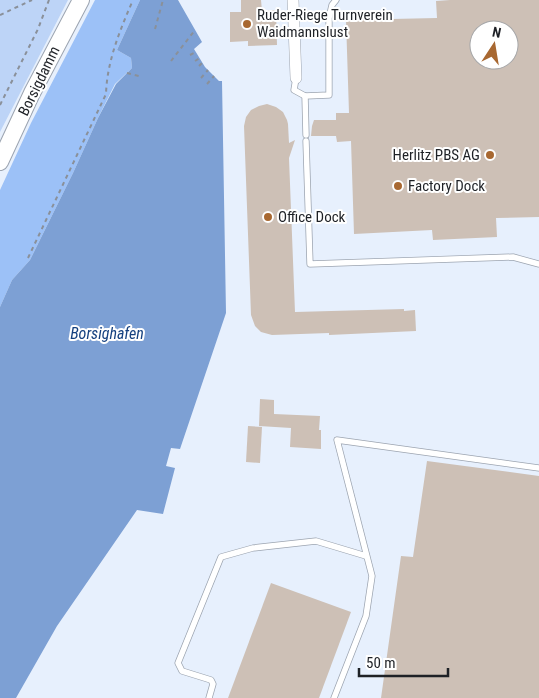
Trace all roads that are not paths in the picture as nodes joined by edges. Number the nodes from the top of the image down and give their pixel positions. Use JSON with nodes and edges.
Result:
{"nodes":[{"id":1,"x":81,"y":0,"type":"edge"},
{"id":2,"x":294,"y":0,"type":"edge"},
{"id":3,"x":336,"y":0,"type":"edge"},
{"id":4,"x":296,"y":78,"type":"joint"},
{"id":5,"x":305,"y":96,"type":"junction"},
{"id":6,"x":0,"y":162,"type":"edge"},
{"id":7,"x":539,"y":264,"type":"edge"},
{"id":8,"x":539,"y":468,"type":"edge"},
{"id":9,"x":366,"y":556,"type":"junction"},
{"id":10,"x":209,"y":698,"type":"edge"},
{"id":11,"x":334,"y":698,"type":"edge"}],
"edges":[{"from":1,"to":6,"type":"street","name":"Borsigdamm"},
{"from":2,"to":4,"type":"street"},
{"from":3,"to":5,"type":"lane"},
{"from":4,"to":5,"type":"lane"},
{"from":5,"to":7,"type":"lane"},
{"from":8,"to":9,"type":"lane"},
{"from":9,"to":10,"type":"lane"},
{"from":9,"to":11,"type":"lane"}]}
